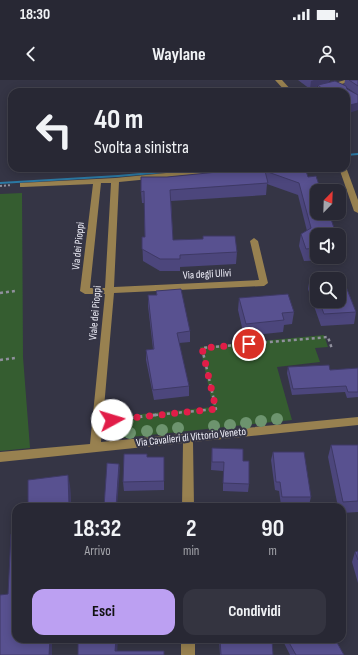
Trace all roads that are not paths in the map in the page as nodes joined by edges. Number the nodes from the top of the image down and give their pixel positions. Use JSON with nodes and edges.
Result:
{"nodes":[{"id":1,"x":278,"y":80,"type":"edge"},
{"id":2,"x":352,"y":80,"type":"edge"},
{"id":3,"x":332,"y":82,"type":"edge"},
{"id":4,"x":286,"y":88,"type":"edge"},
{"id":5,"x":317,"y":88,"type":"edge"},
{"id":6,"x":340,"y":88,"type":"edge"},
{"id":7,"x":199,"y":172,"type":"edge"},
{"id":8,"x":344,"y":172,"type":"edge"},
{"id":9,"x":115,"y":180,"type":"junction"},
{"id":10,"x":97,"y":181,"type":"junction"},
{"id":11,"x":23,"y":185,"type":"dead end"},
{"id":12,"x":358,"y":211,"type":"edge"},
{"id":13,"x":254,"y":241,"type":"dead end"},
{"id":14,"x":108,"y":290,"type":"junction"},
{"id":15,"x":358,"y":421,"type":"edge"},
{"id":16,"x":188,"y":437,"type":"junction"},
{"id":17,"x":95,"y":448,"type":"junction"},
{"id":18,"x":0,"y":457,"type":"edge"},
{"id":19,"x":188,"y":503,"type":"edge"},
{"id":20,"x":188,"y":643,"type":"edge"},
{"id":21,"x":188,"y":655,"type":"edge"}],
"edges":[{"from":1,"to":4,"type":"street"},
{"from":2,"to":3,"type":"street"},
{"from":3,"to":5,"type":"street"},
{"from":3,"to":6,"type":"street"},
{"from":7,"to":9,"type":"street"},
{"from":8,"to":12,"type":"street"},
{"from":9,"to":10,"type":"street"},
{"from":9,"to":14,"type":"street","name":"Viale dei Pioppi"},
{"from":10,"to":11,"type":"street"},
{"from":10,"to":14,"type":"street","name":"Via dei Pioppi"},
{"from":13,"to":14,"type":"street","name":"Via degli Ulivi"},
{"from":14,"to":17,"type":"street","name":"Viale dei Pioppi"},
{"from":15,"to":16,"type":"street","name":"Via Cavalieri di Vittorio Veneto"},
{"from":16,"to":17,"type":"street","name":"Via Cavalieri di Vittorio Veneto"},
{"from":16,"to":19,"type":"street"},
{"from":17,"to":18,"type":"street","name":"Via Cavalieri di Vittorio Veneto"},
{"from":20,"to":21,"type":"street"}]}
